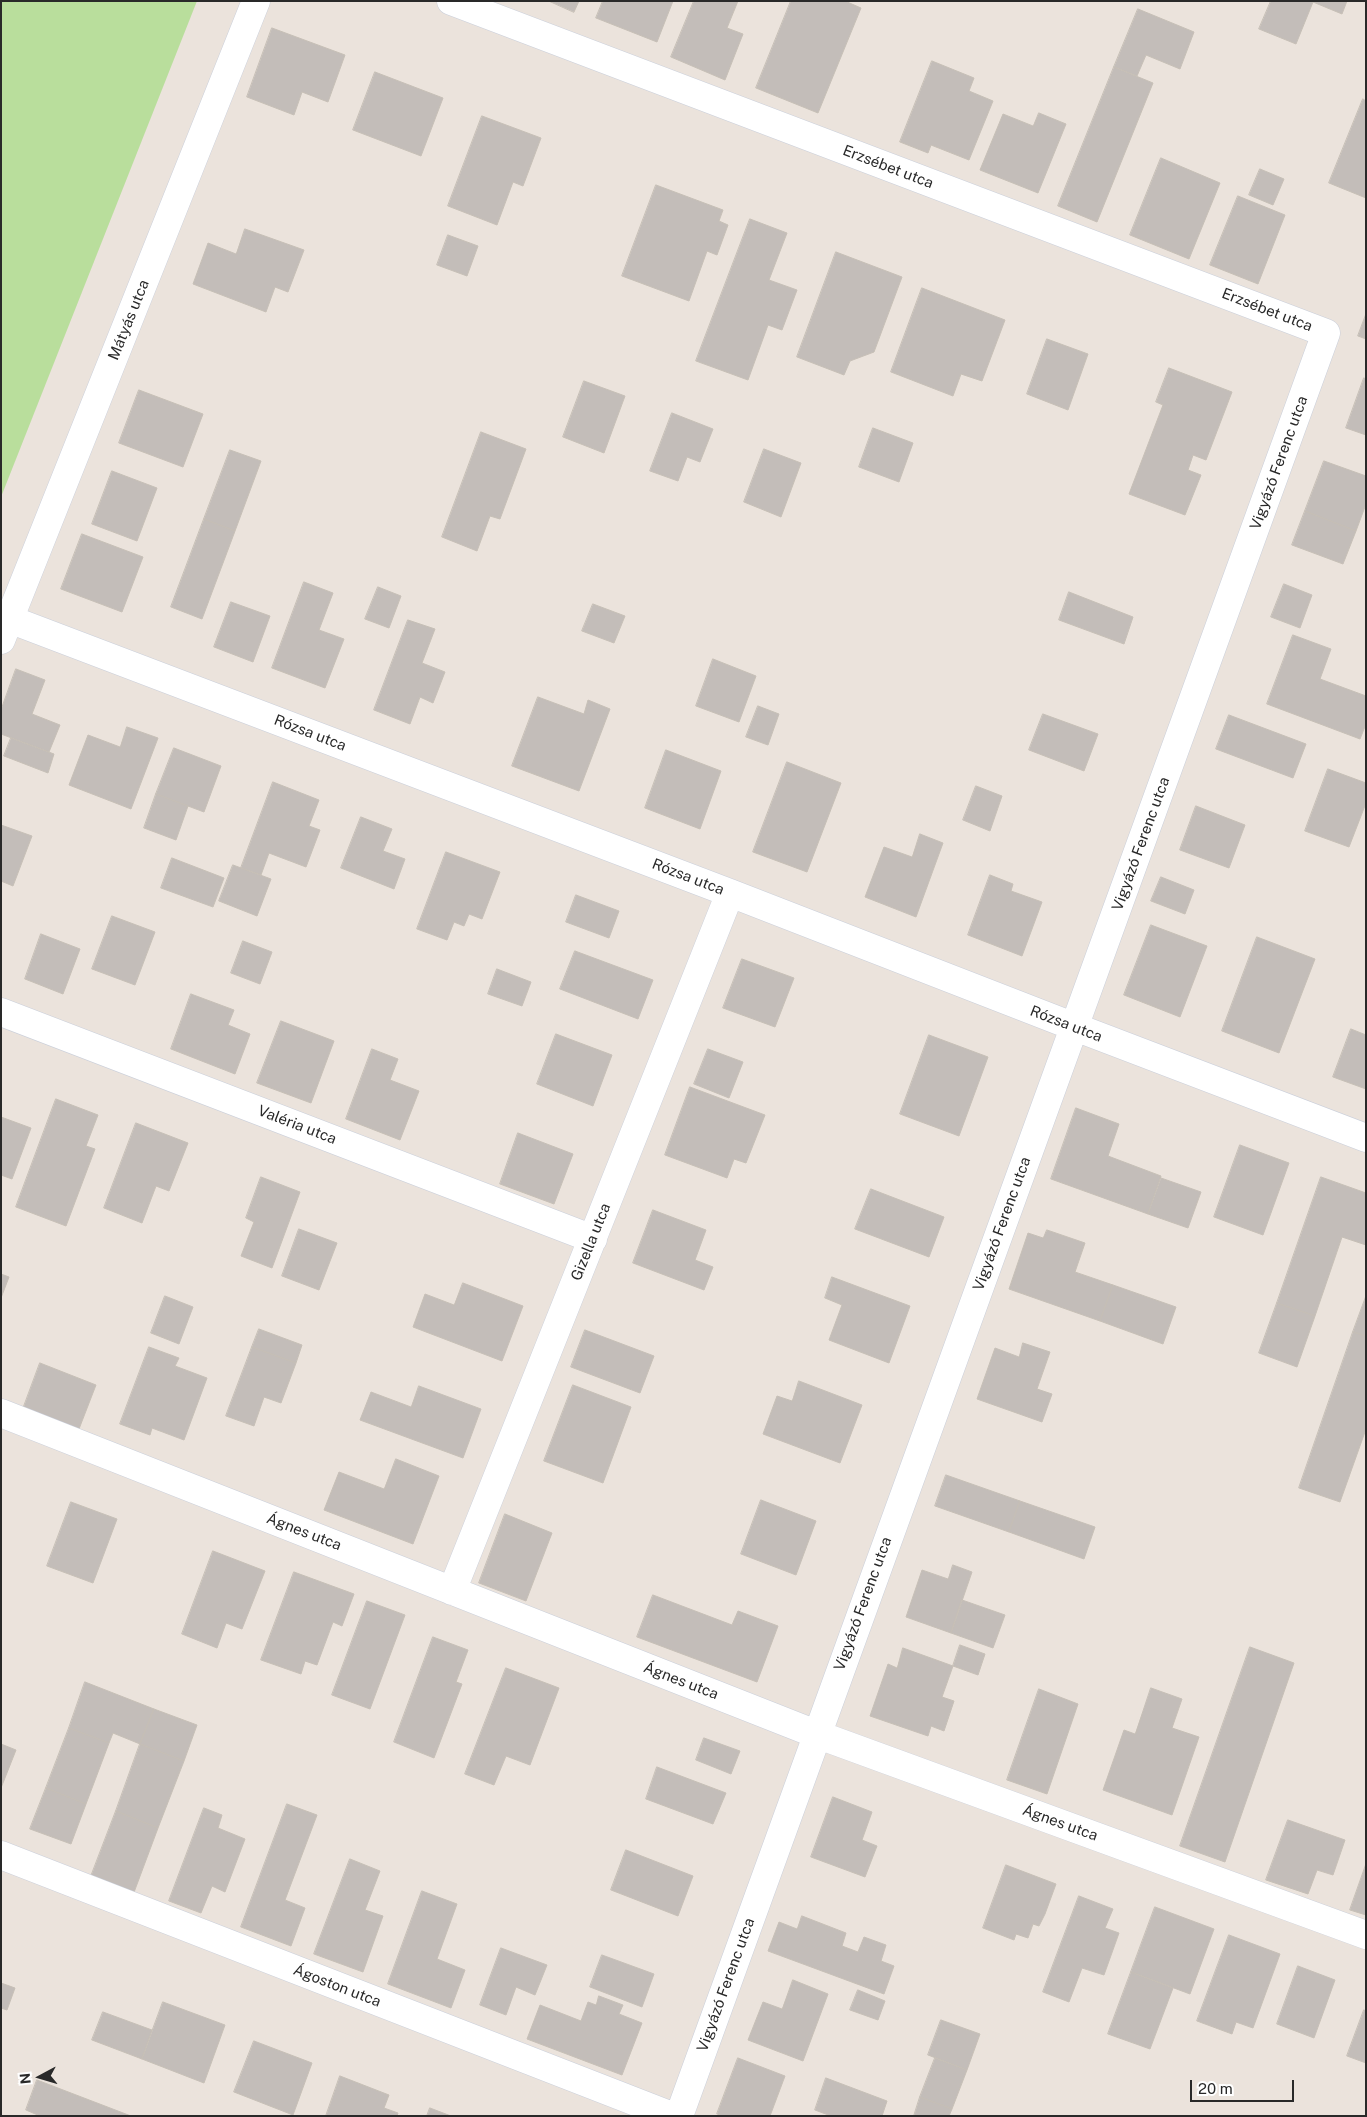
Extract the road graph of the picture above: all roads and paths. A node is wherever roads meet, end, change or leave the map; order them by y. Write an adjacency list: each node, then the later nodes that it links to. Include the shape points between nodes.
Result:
1 (256, 1): 4 (street, Mátyás utca)
2 (451, 1): 3 (street, Erzsébet utca)
3 (1326, 333): 7 (street, Vigyázó Ferenc utca)
4 (5, 629): 5 (street, Rózsa utca)
5 (730, 893): 7 (street, Rózsa utca); 9 (street, Gizella utca)
6 (1, 1012): 9 (street, Valéria utca)
7 (1075, 1027): 8 (street, Rózsa utca); 12 (street, Vigyázó Ferenc utca)
8 (1366, 1138)
9 (593, 1238): 11 (street, Gizella utca)
10 (1, 1413): 11 (street, Ágnes utca)
11 (452, 1591): 12 (street, Ágnes utca)
12 (816, 1734): 14 (street, Ágnes utca); 16 (street, Vigyázó Ferenc utca)
13 (1, 1855): 15 (street, Ágoston utca)
14 (1366, 1935)
15 (672, 2116)
16 (679, 2116)

